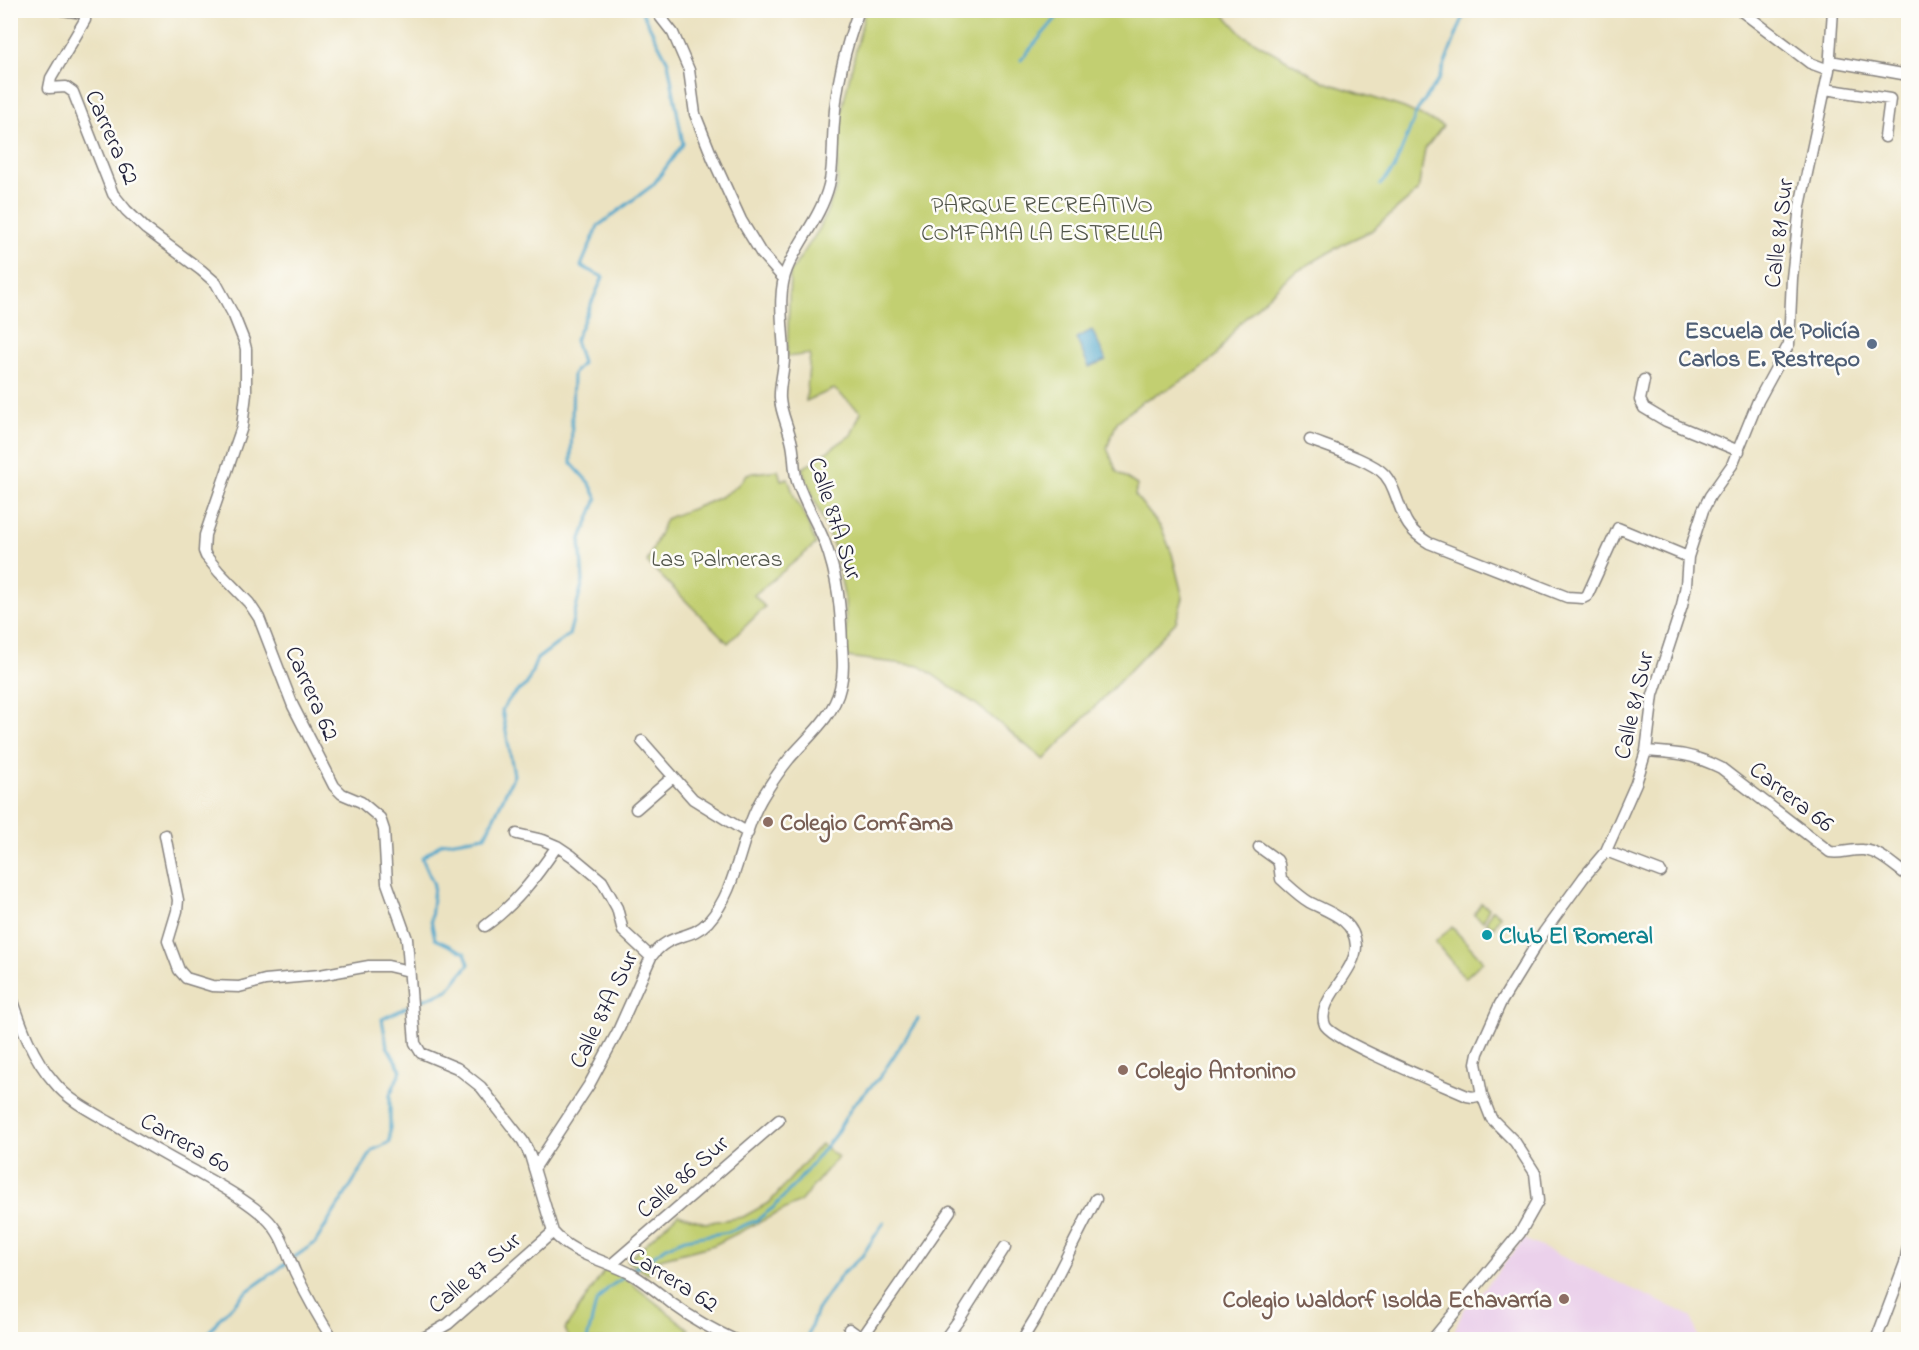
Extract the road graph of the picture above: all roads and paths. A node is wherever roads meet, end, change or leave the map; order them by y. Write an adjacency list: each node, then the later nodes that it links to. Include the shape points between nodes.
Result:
1 (62, 10): 29 (street, Carrera 62, via 83,13 86,20 51,78 49,88 71,90 113,194 146,229 216,283 241,331 246,350 244,420 205,535 204,551 259,618 292,706 334,786 380,818 387,883 407,939)
2 (656, 10): 10 (street, via 673,33 689,70 695,114 738,212 761,253)
3 (859, 10): 10 (street, Calle 87A Sur, via 838,94 830,183)
4 (1740, 10): 6 (street, via 1810,63)
5 (1833, 10): 6 (street, Calle 81 Sur)
6 (1829, 65): 7 (street); 8 (street, Calle 81 Sur)
7 (1908, 75)
8 (1825, 89): 9 (street, via 1890,99); 13 (street, Calle 81 Sur, via 1800,206 1789,344 1761,394)
9 (1885, 137)
10 (784, 279): 19 (street, Calle 87A Sur, via 780,400 793,446 797,481 825,543 838,589 842,677 835,703 763,795)
11 (1644, 380): 13 (street, via 1640,400 1644,408 1680,428)
12 (1310, 440): 14 (street, via 1385,474 1408,527 1422,539 1567,597 1587,596 1618,528)
13 (1739, 451): 14 (street, Calle 81 Sur, via 1703,510)
14 (1688, 557): 16 (street, Calle 81 Sur, via 1682,606 1653,695)
15 (642, 741): 17 (street)
16 (1646, 752): 24 (street, Calle 81 Sur); 26 (street, Carrera 66, via 1681,753 1703,759 1721,768 1830,852 1871,852)
17 (673, 777): 18 (street); 19 (street, via 703,807)
18 (636, 809)
19 (748, 833): 28 (street, Calle 87A Sur, via 725,894 707,923 668,940)
20 (517, 834): 22 (street)
21 (165, 835): 29 (street, via 178,900 169,948 186,978 212,986 239,987 369,966)
22 (557, 846): 27 (street, via 519,897); 28 (street, via 602,881 617,908 623,932)
23 (1259, 847): 31 (street, via 1277,860 1281,879 1307,901 1342,919 1351,930 1356,945 1354,959 1329,999 1326,1028 1467,1096)
24 (1606, 851): 25 (street); 31 (street, Calle 81 Sur, via 1544,932 1500,1004 1476,1063)
25 (1661, 872)
26 (1908, 876)
27 (485, 926)
28 (651, 957): 33 (street, Calle 87A Sur, via 589,1085)
29 (409, 971): 33 (street, Carrera 62, via 415,1043 422,1053 457,1068 481,1087 523,1141)
30 (10, 993): 42 (street, Carrera 60, via 30,1047 48,1075 73,1101 220,1185 254,1207 276,1230)
31 (1482, 1095): 47 (street, Calle 81 Sur, via 1491,1118 1515,1142 1535,1173 1538,1201 1520,1233)
32 (779, 1120): 39 (street, Calle 86 Sur)
33 (534, 1169): 36 (street, Carrera 62)
34 (1096, 1199): 46 (street)
35 (950, 1211): 41 (street)
36 (552, 1232): 39 (street, Carrera 62, via 573,1250); 43 (street, Calle 87 Sur, via 448,1324)
37 (1005, 1247): 45 (street)
38 (1908, 1247): 48 (street)
39 (612, 1264): 44 (street, Carrera 62, via 690,1316)
40 (849, 1329): 41 (street)
41 (863, 1339)
42 (333, 1340)
43 (420, 1340)
44 (735, 1340)
45 (944, 1340)
46 (1022, 1340)
47 (1432, 1340)
48 (1876, 1340)

